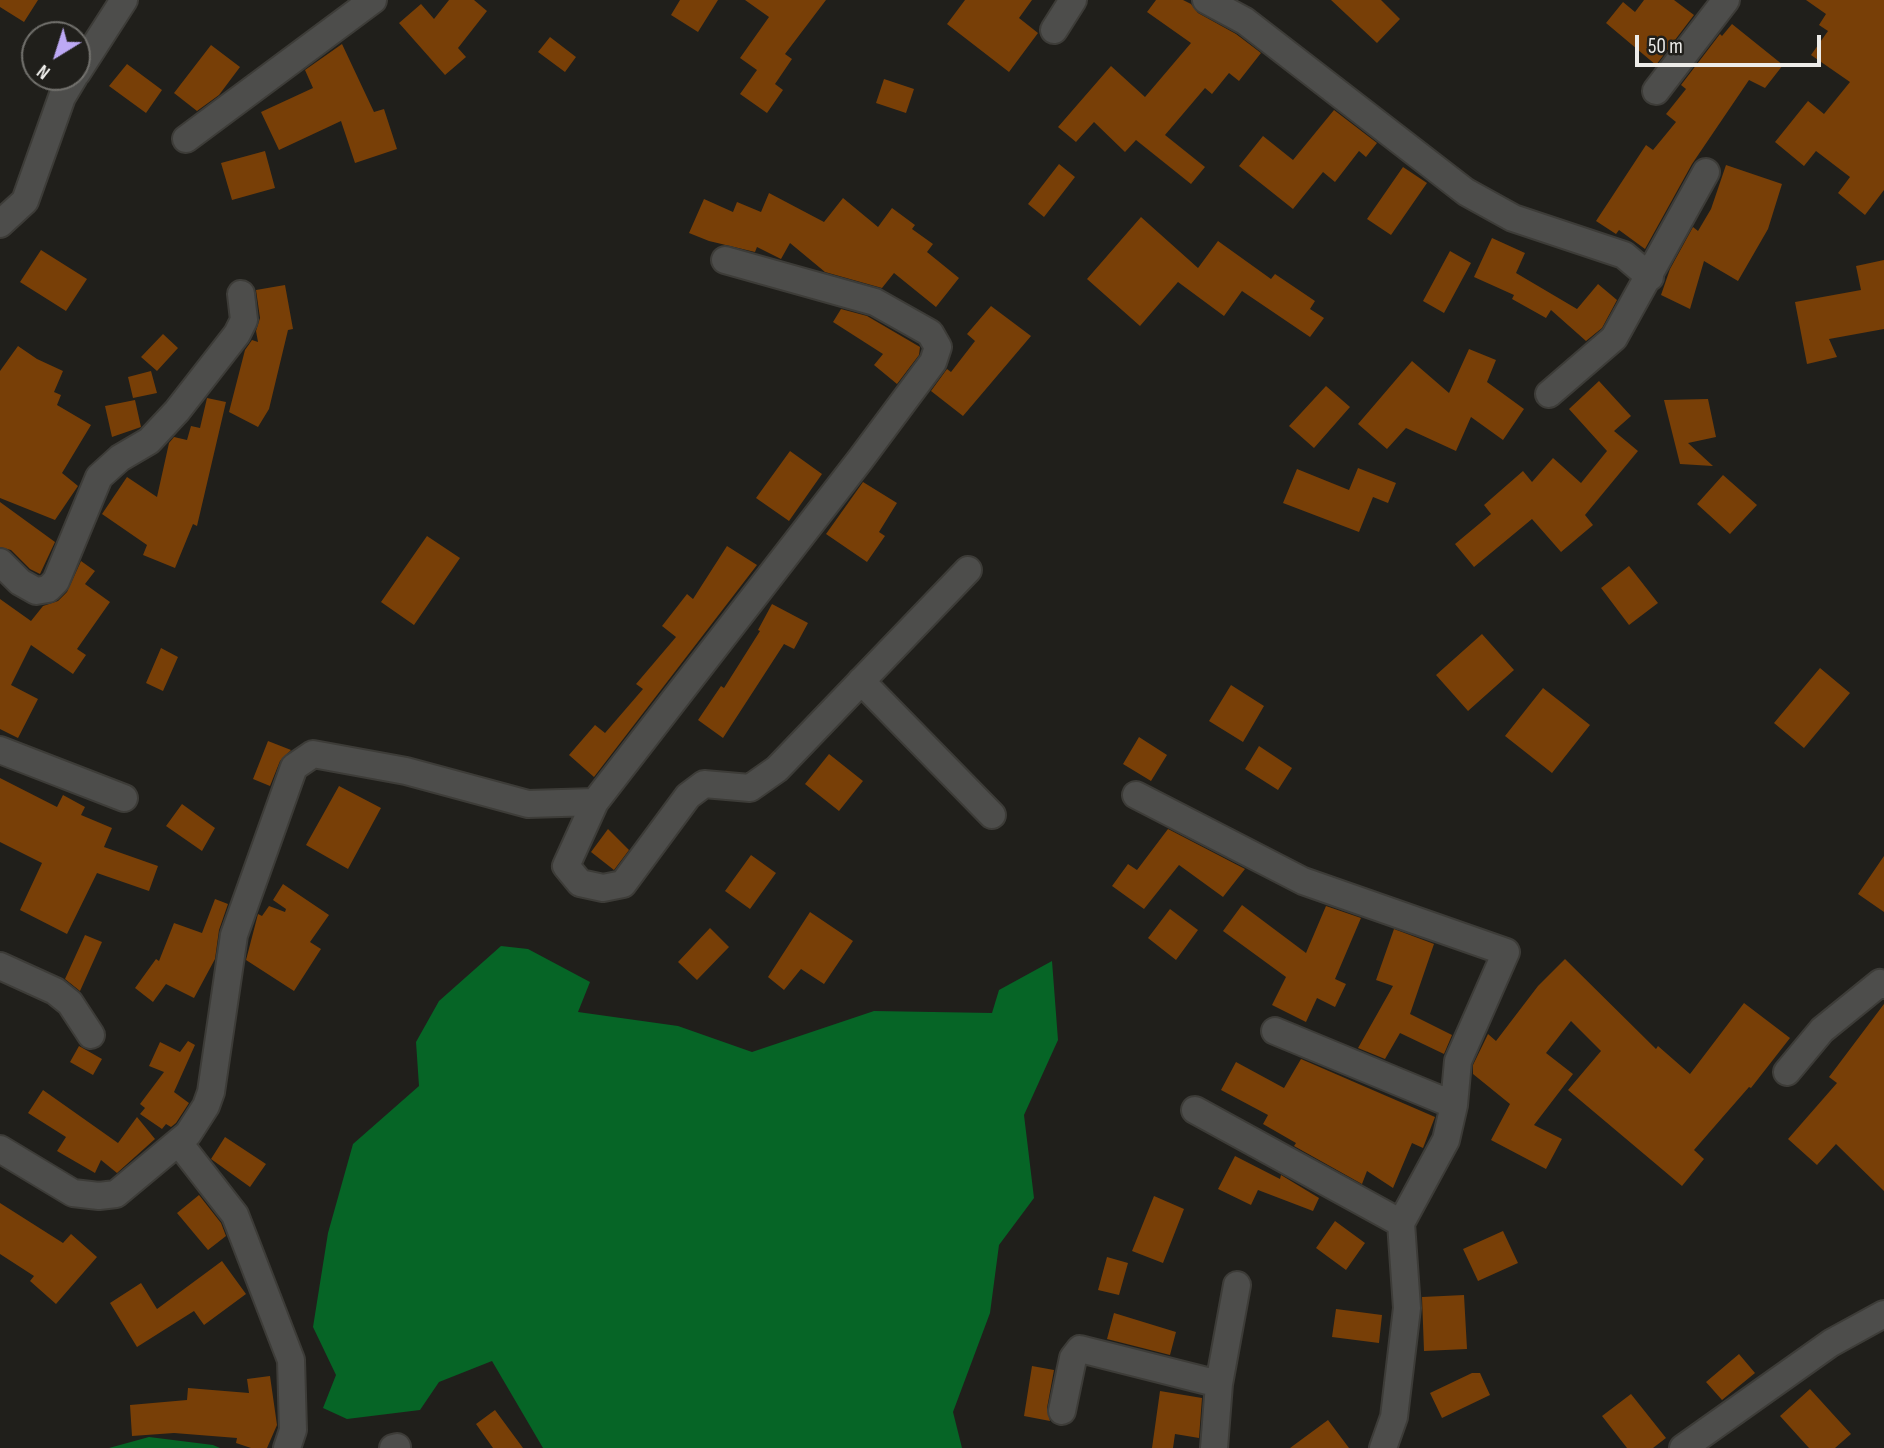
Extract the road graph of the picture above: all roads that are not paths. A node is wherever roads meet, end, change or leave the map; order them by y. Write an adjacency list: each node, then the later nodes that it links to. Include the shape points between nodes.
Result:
1 (124, 0): 7 (street)
2 (373, 0): 10 (street)
3 (1073, 0): 6 (street)
4 (1206, 0): 14 (street, via 1245,22 1466,192 1513,218 1624,255)
5 (1726, 0): 9 (street)
6 (1054, 30)
7 (91, 52)
8 (66, 91): 12 (street, via 25,201)
9 (1656, 91)
10 (186, 139)
11 (1706, 172): 14 (street)
12 (0, 224)
13 (725, 260): 23 (street, via 875,302 930,333 938,347 933,362 869,449)
14 (1650, 277): 16 (street, via 1614,338)
15 (241, 294): 17 (street, via 244,320 237,334 149,441 99,477 56,581 36,592)
16 (1549, 394)
17 (0, 562)
18 (968, 570): 19 (street)
19 (861, 681): 23 (street, via 777,769 750,788 704,784 688,796 623,884 603,888 580,883 566,866); 24 (street)
20 (0, 750): 22 (street)
21 (1136, 794): 30 (street, via 1303,881 1506,952 1458,1061)
22 (124, 798)
23 (595, 802): 32 (street, via 528,804 405,771 313,754 294,767 234,935 206,1106)
24 (992, 815)
25 (0, 966): 28 (street, via 62,997)
26 (1884, 985): 29 (street, via 1822,1030)
27 (1275, 1031): 30 (street)
28 (91, 1035)
29 (1787, 1072)
30 (1454, 1105): 34 (street, via 1441,1151)
31 (1195, 1110): 34 (street)
32 (179, 1143): 33 (street, via 116,1194 99,1196 73,1193); 39 (street, via 235,1215 291,1360 293,1430)
33 (0, 1151)
34 (1401, 1223): 41 (street, via 1406,1307 1394,1417)
35 (1237, 1285): 37 (street)
36 (1884, 1314): 42 (street, via 1831,1343)
37 (1219, 1384): 38 (street, via 1080,1349 1073,1358); 40 (street)
38 (1062, 1410)
39 (287, 1448)
40 (1214, 1448)
41 (1383, 1448)
42 (1683, 1448)

